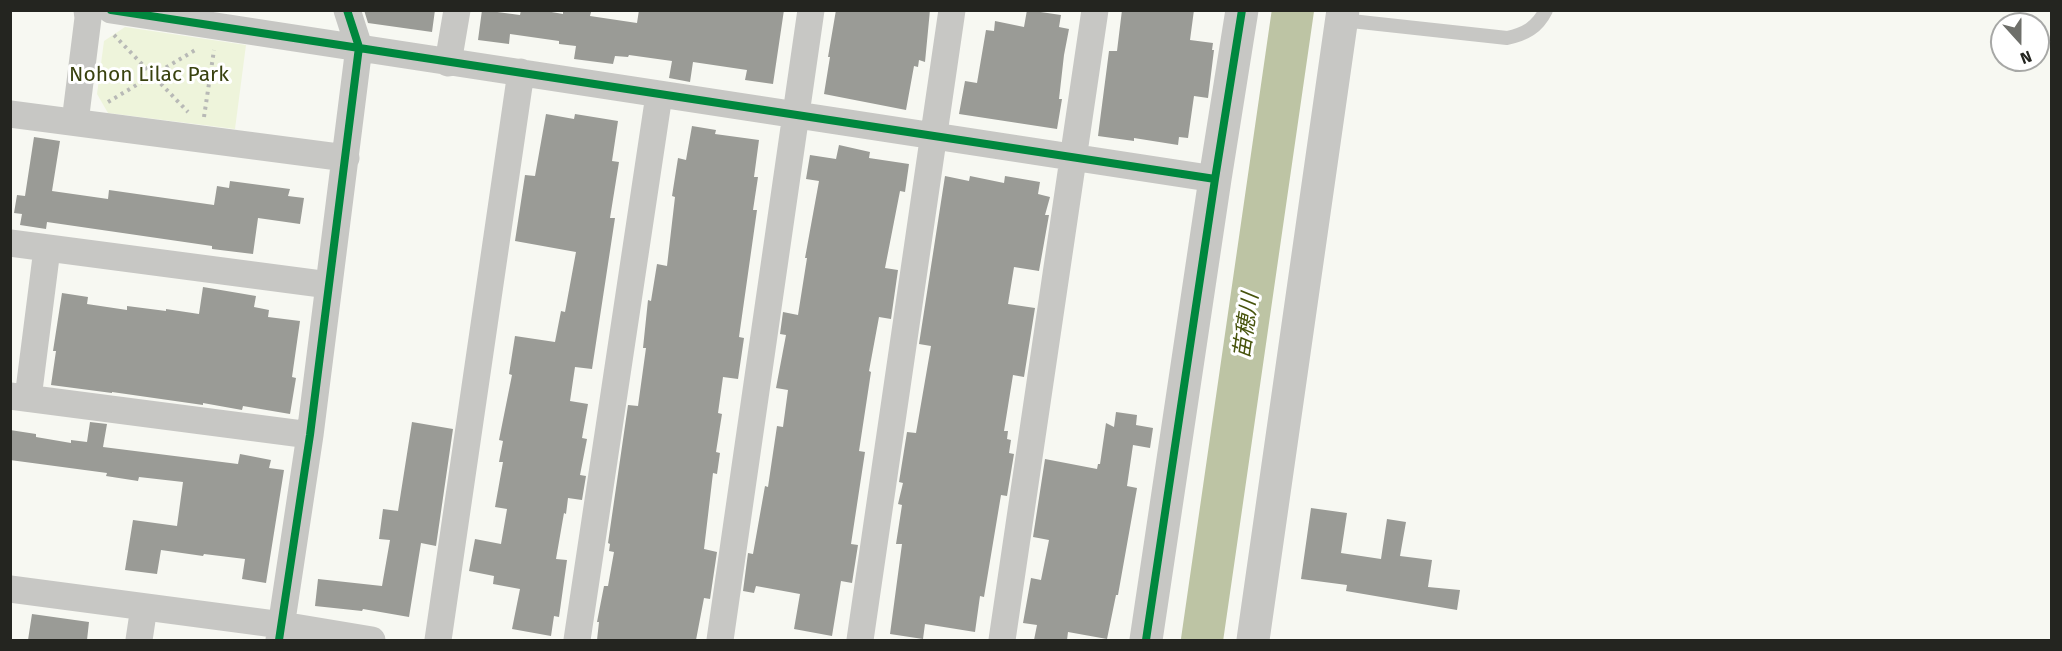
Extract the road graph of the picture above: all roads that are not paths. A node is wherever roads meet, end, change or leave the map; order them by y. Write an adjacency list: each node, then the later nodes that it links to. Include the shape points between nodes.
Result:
1 (87, 10): 18 (street)
2 (347, 10): 12 (street)
3 (457, 10): 13 (street)
4 (811, 10): 17 (street)
5 (952, 10): 19 (street)
6 (1095, 10): 21 (street)
7 (1242, 10): 22 (street)
8 (1546, 10): 9 (lane, via 1531,31 1507,38)
9 (1343, 15): 39 (street)
10 (109, 19): 11 (street)
11 (207, 33): 12 (street)
12 (359, 47): 13 (street); 20 (street)
13 (448, 63): 14 (street)
14 (521, 72): 15 (street); 33 (street)
15 (659, 95): 17 (street); 34 (street)
16 (10, 114): 18 (street)
17 (796, 115): 19 (street); 35 (street)
18 (75, 122): 20 (street)
19 (932, 137): 21 (street); 36 (street)
20 (346, 158): 25 (street)
21 (1073, 159): 22 (street); 37 (street)
22 (1215, 179): 38 (street)
23 (10, 243): 24 (street)
24 (47, 249): 25 (street); 26 (street)
25 (329, 285): 27 (street)
26 (19, 397): 27 (street)
27 (310, 435): 30 (street)
28 (10, 589): 29 (street)
29 (144, 607): 30 (street); 31 (street)
30 (281, 633): 32 (street)
31 (139, 640)
32 (372, 640)
33 (438, 640)
34 (577, 640)
35 (720, 640)
36 (860, 640)
37 (1002, 640)
38 (1146, 640)
39 (1253, 640)

